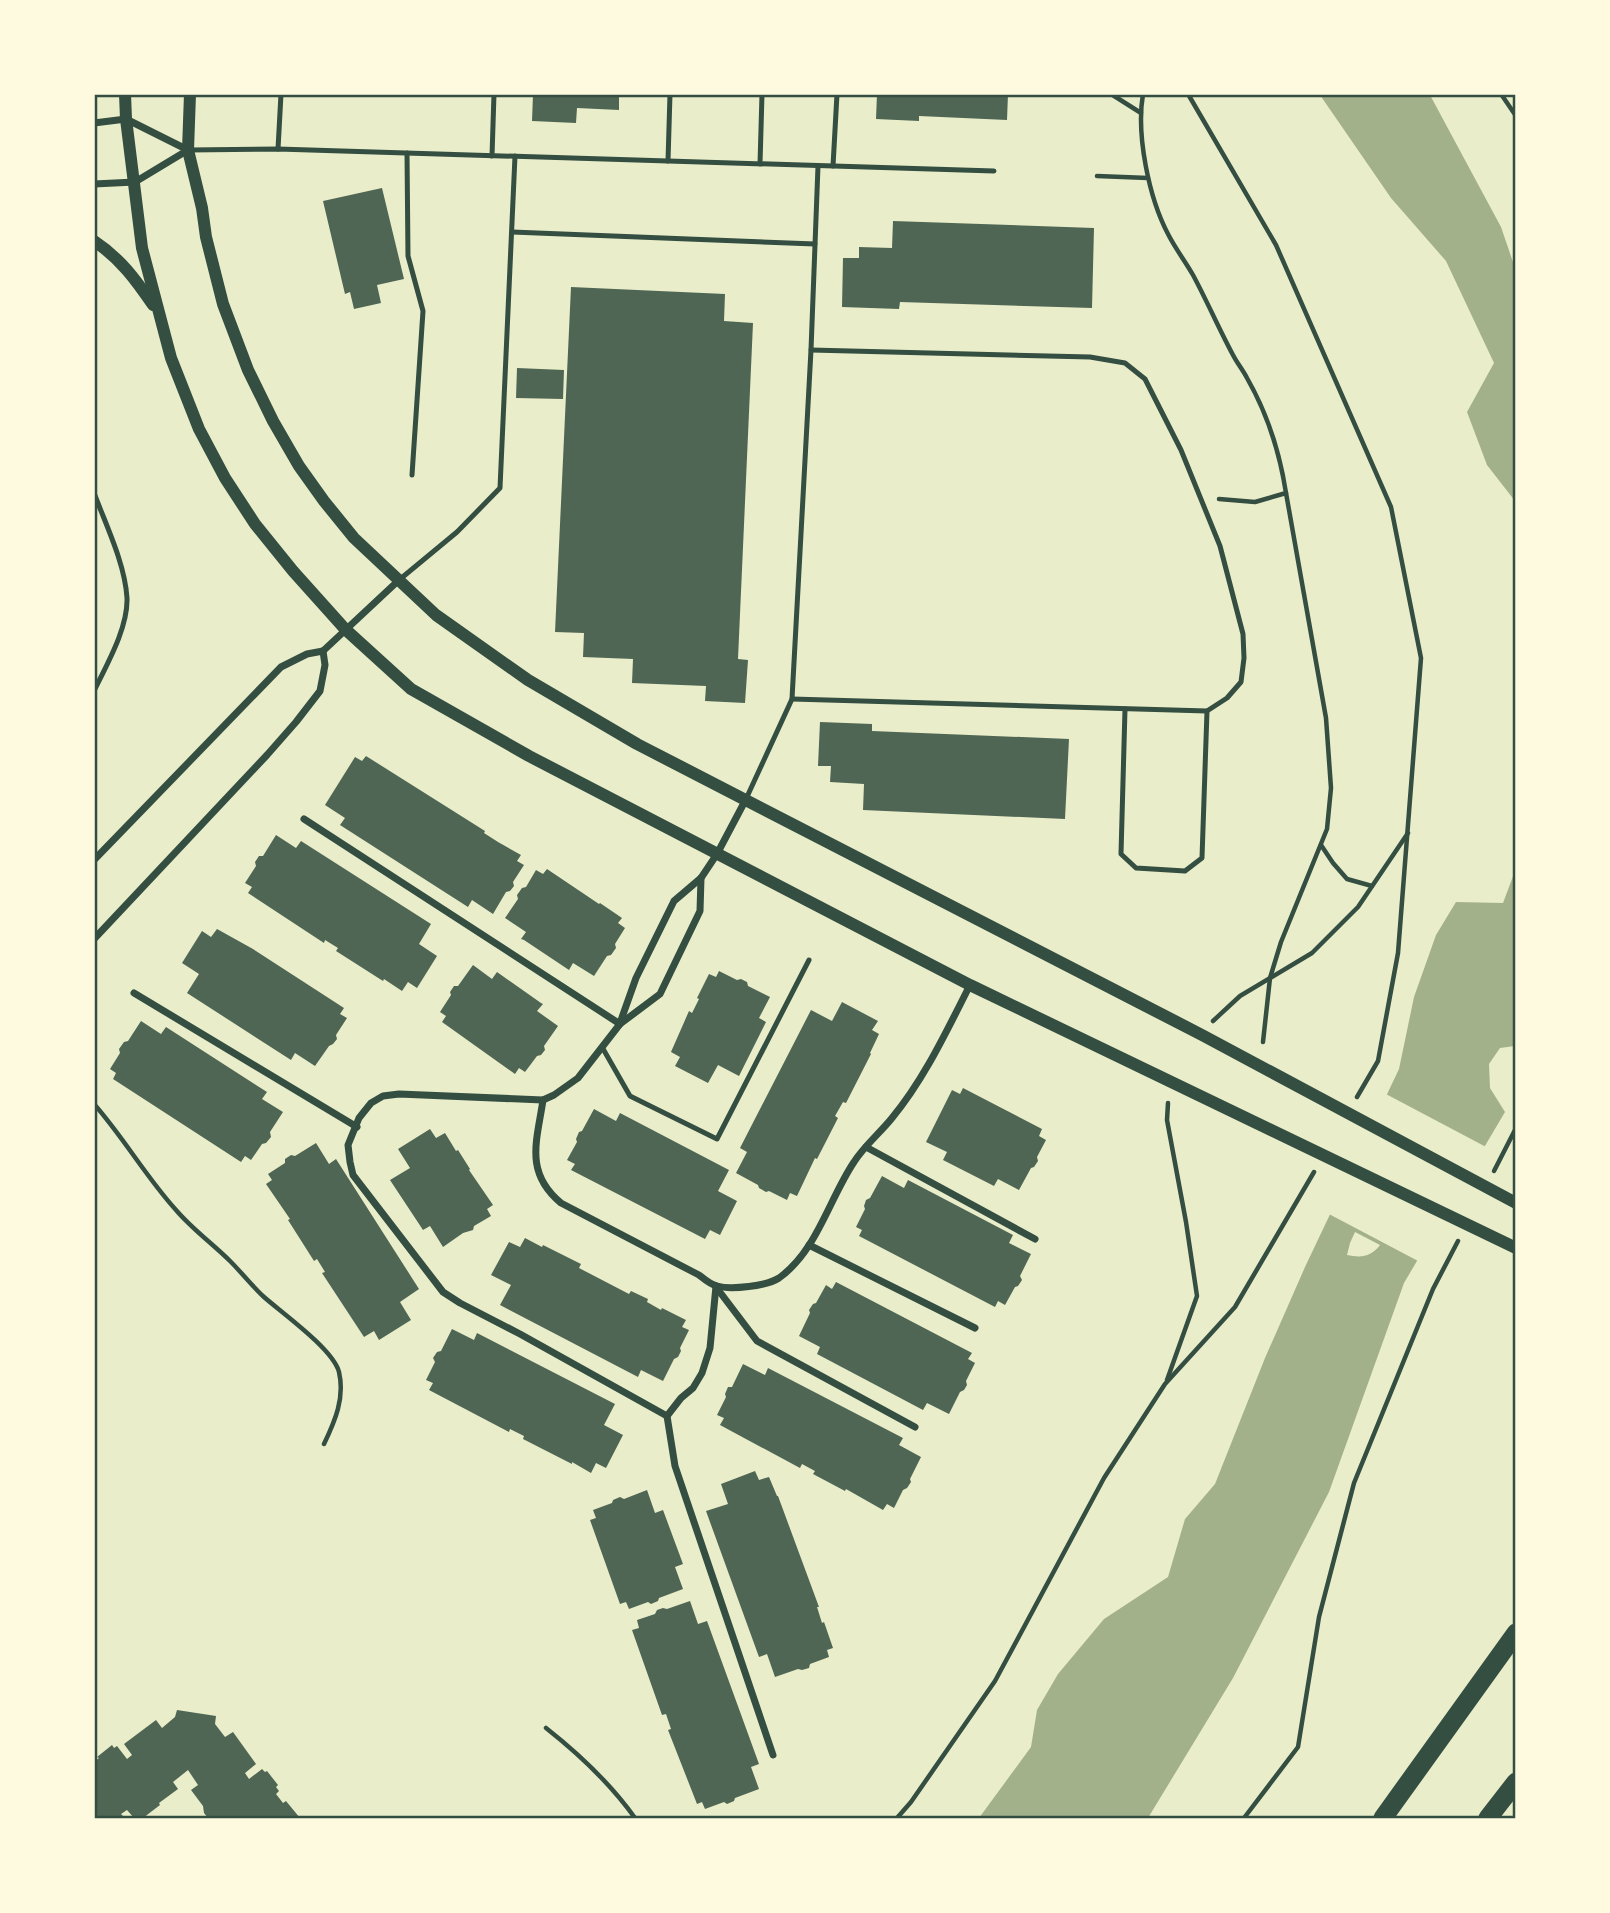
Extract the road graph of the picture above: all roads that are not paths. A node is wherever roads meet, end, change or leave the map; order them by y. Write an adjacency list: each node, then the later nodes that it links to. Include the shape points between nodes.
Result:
1 (125, 94): 8 (street)
2 (190, 94): 11 (street)
3 (281, 94): 10 (lane)
4 (494, 94): 13 (lane)
5 (670, 94): 15 (lane)
6 (762, 94): 16 (lane)
7 (837, 94): 18 (lane)
8 (126, 119): 9 (street); 11 (street); 20 (street)
9 (94, 122)
10 (278, 149): 11 (lane); 12 (lane)
11 (188, 150): 20 (street); 29 (street, via 223,304 268,411 324,501 354,538)
12 (407, 153): 13 (lane); 27 (lane, via 408,256 423,311)
13 (492, 156): 14 (lane)
14 (515, 156): 15 (lane); 22 (lane)
15 (668, 161): 16 (lane)
16 (760, 163): 17 (lane)
17 (818, 166): 18 (lane); 24 (lane)
18 (833, 166): 19 (lane)
19 (994, 171)
20 (135, 182): 21 (street); 25 (street, via 140,235)
21 (94, 184)
22 (512, 232): 24 (lane); 29 (lane, via 500,488 457,532)
23 (94, 241): 25 (street, via 129,271)
24 (815, 244): 26 (lane)
25 (158, 312): 30 (street, via 186,400 225,478 270,543)
26 (811, 350): 33 (lane); 35 (lane, via 1090,357 1125,363 1145,379 1181,450 1220,546 1243,634 1241,682)
27 (412, 475)
28 (94, 493): 32 (lane, via 124,578 127,600 116,646)
29 (399, 580): 30 (street); 36 (street, via 436,614 528,680)
30 (345, 629): 31 (street); 38 (street, via 411,689)
31 (323, 651): 39 (street, via 281,667); 41 (street, via 320,691 304,712)
32 (94, 691)
33 (792, 699): 34 (lane); 36 (lane)
34 (1125, 709): 35 (lane); 35 (lane, via 1121,854 1136,868 1185,871 1202,858)
35 (1207, 711)
36 (745, 801): 38 (street); 50 (street)
37 (304, 819): 45 (street)
38 (716, 854): 40 (street); 43 (street)
39 (94, 860)
40 (701, 878): 45 (street, via 674,901 636,978); 45 (street, via 700,911 660,994)
41 (94, 939)
42 (808, 960): 46 (lane, via 717,1139 630,1096)
43 (970, 985): 49 (street, via 927,1068); 53 (street)
44 (134, 993): 48 (street)
45 (620, 1024): 46 (street)
46 (602, 1047): 47 (street, via 578,1078)
47 (543, 1100): 48 (street, via 383,1096 371,1103); 54 (street, via 535,1157 552,1195)
48 (357, 1126): 56 (street, via 348,1144 353,1175 443,1292)
49 (866, 1147): 51 (street); 52 (street, via 854,1160)
50 (1514, 1202)
51 (1035, 1239)
52 (809, 1245): 54 (street, via 777,1279 761,1286); 55 (street)
53 (1516, 1248)
54 (716, 1286): 56 (street, via 710,1348 702,1373); 57 (street, via 757,1341)
55 (975, 1328)
56 (667, 1416): 59 (street, via 675,1466)
57 (915, 1427)
58 (1516, 1633): 61 (highway)
59 (773, 1755)
60 (1516, 1782): 62 (highway)
61 (1383, 1818)
62 (1489, 1818)

